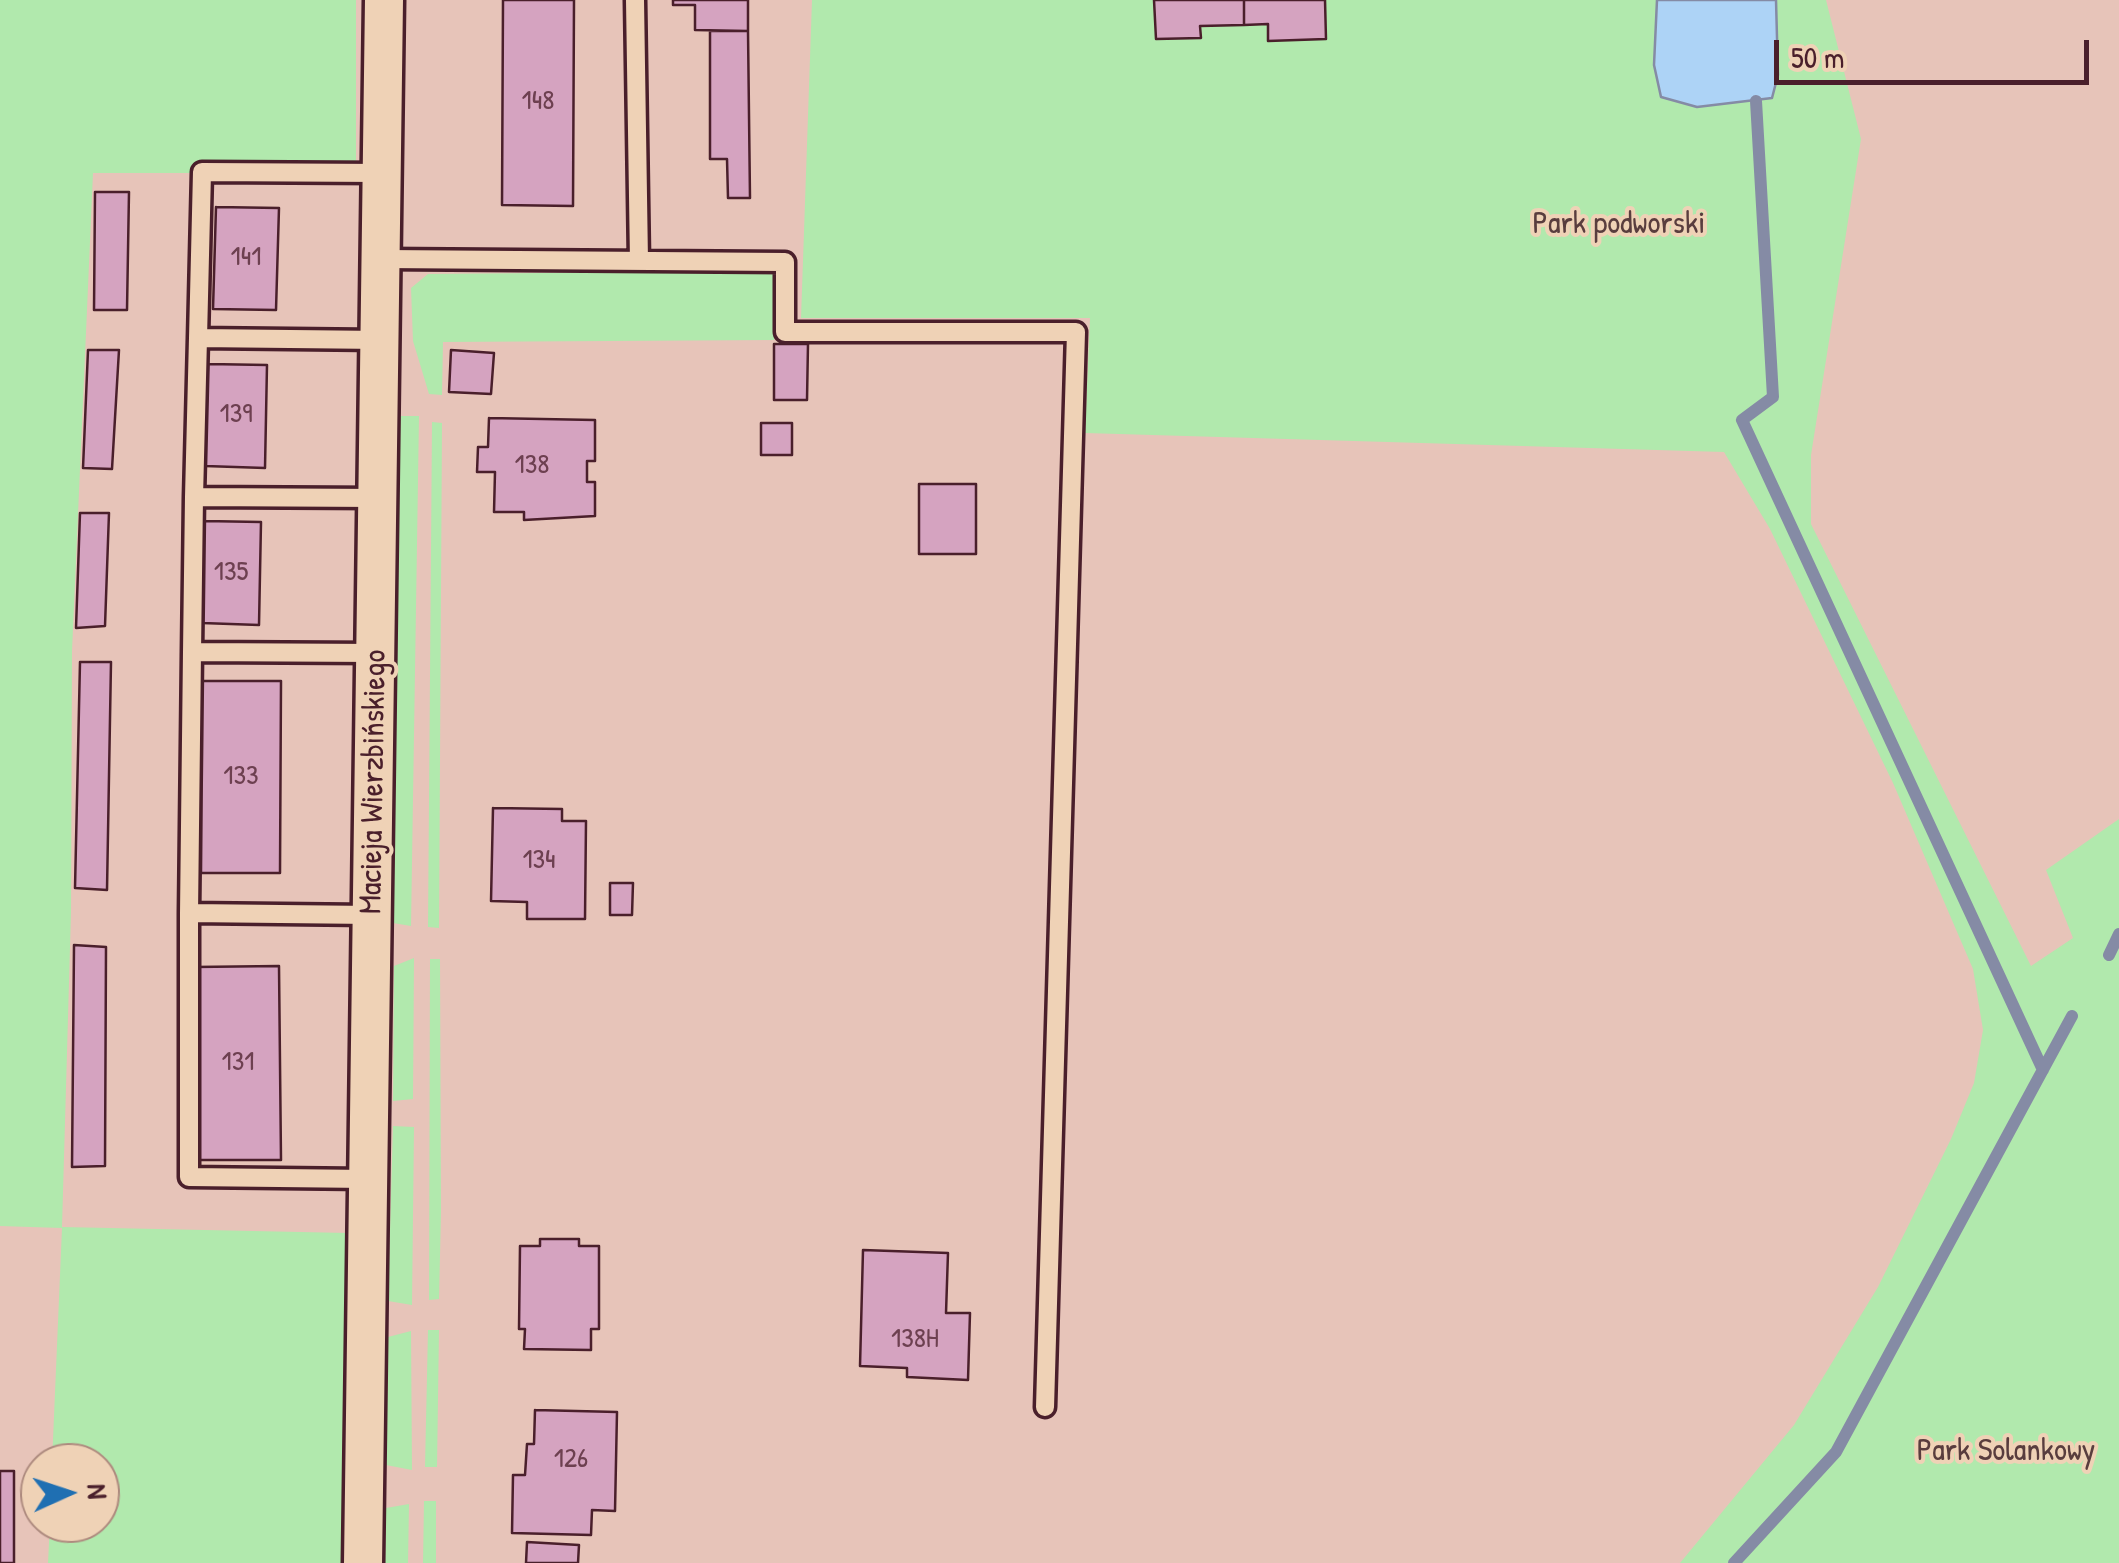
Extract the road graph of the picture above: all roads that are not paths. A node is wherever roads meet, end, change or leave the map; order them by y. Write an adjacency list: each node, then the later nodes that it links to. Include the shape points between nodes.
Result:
1 (384, 0): 3 (street, Macieja Wierzbińskiego)
2 (635, 0): 5 (lane)
3 (383, 173): 4 (street, Macieja Wierzbińskiego); 6 (lane, via 202,172)
4 (382, 259): 5 (lane); 7 (street, Macieja Wierzbińskiego)
5 (639, 261): 15 (lane, via 785,262 784,332 1076,332)
6 (198, 338): 7 (lane); 8 (lane)
7 (382, 340): 9 (street, Macieja Wierzbińskiego)
8 (194, 496): 9 (lane); 10 (lane)
9 (379, 498): 11 (street, Macieja Wierzbińskiego)
10 (192, 652): 11 (lane); 12 (lane)
11 (377, 653): 13 (street, Macieja Wierzbińskiego)
12 (189, 913): 13 (lane); 14 (lane, via 189,1178)
13 (372, 914): 14 (street, Macieja Wierzbińskiego)
14 (368, 1178): 16 (street, Macieja Wierzbińskiego)
15 (1044, 1407)
16 (363, 1563)

